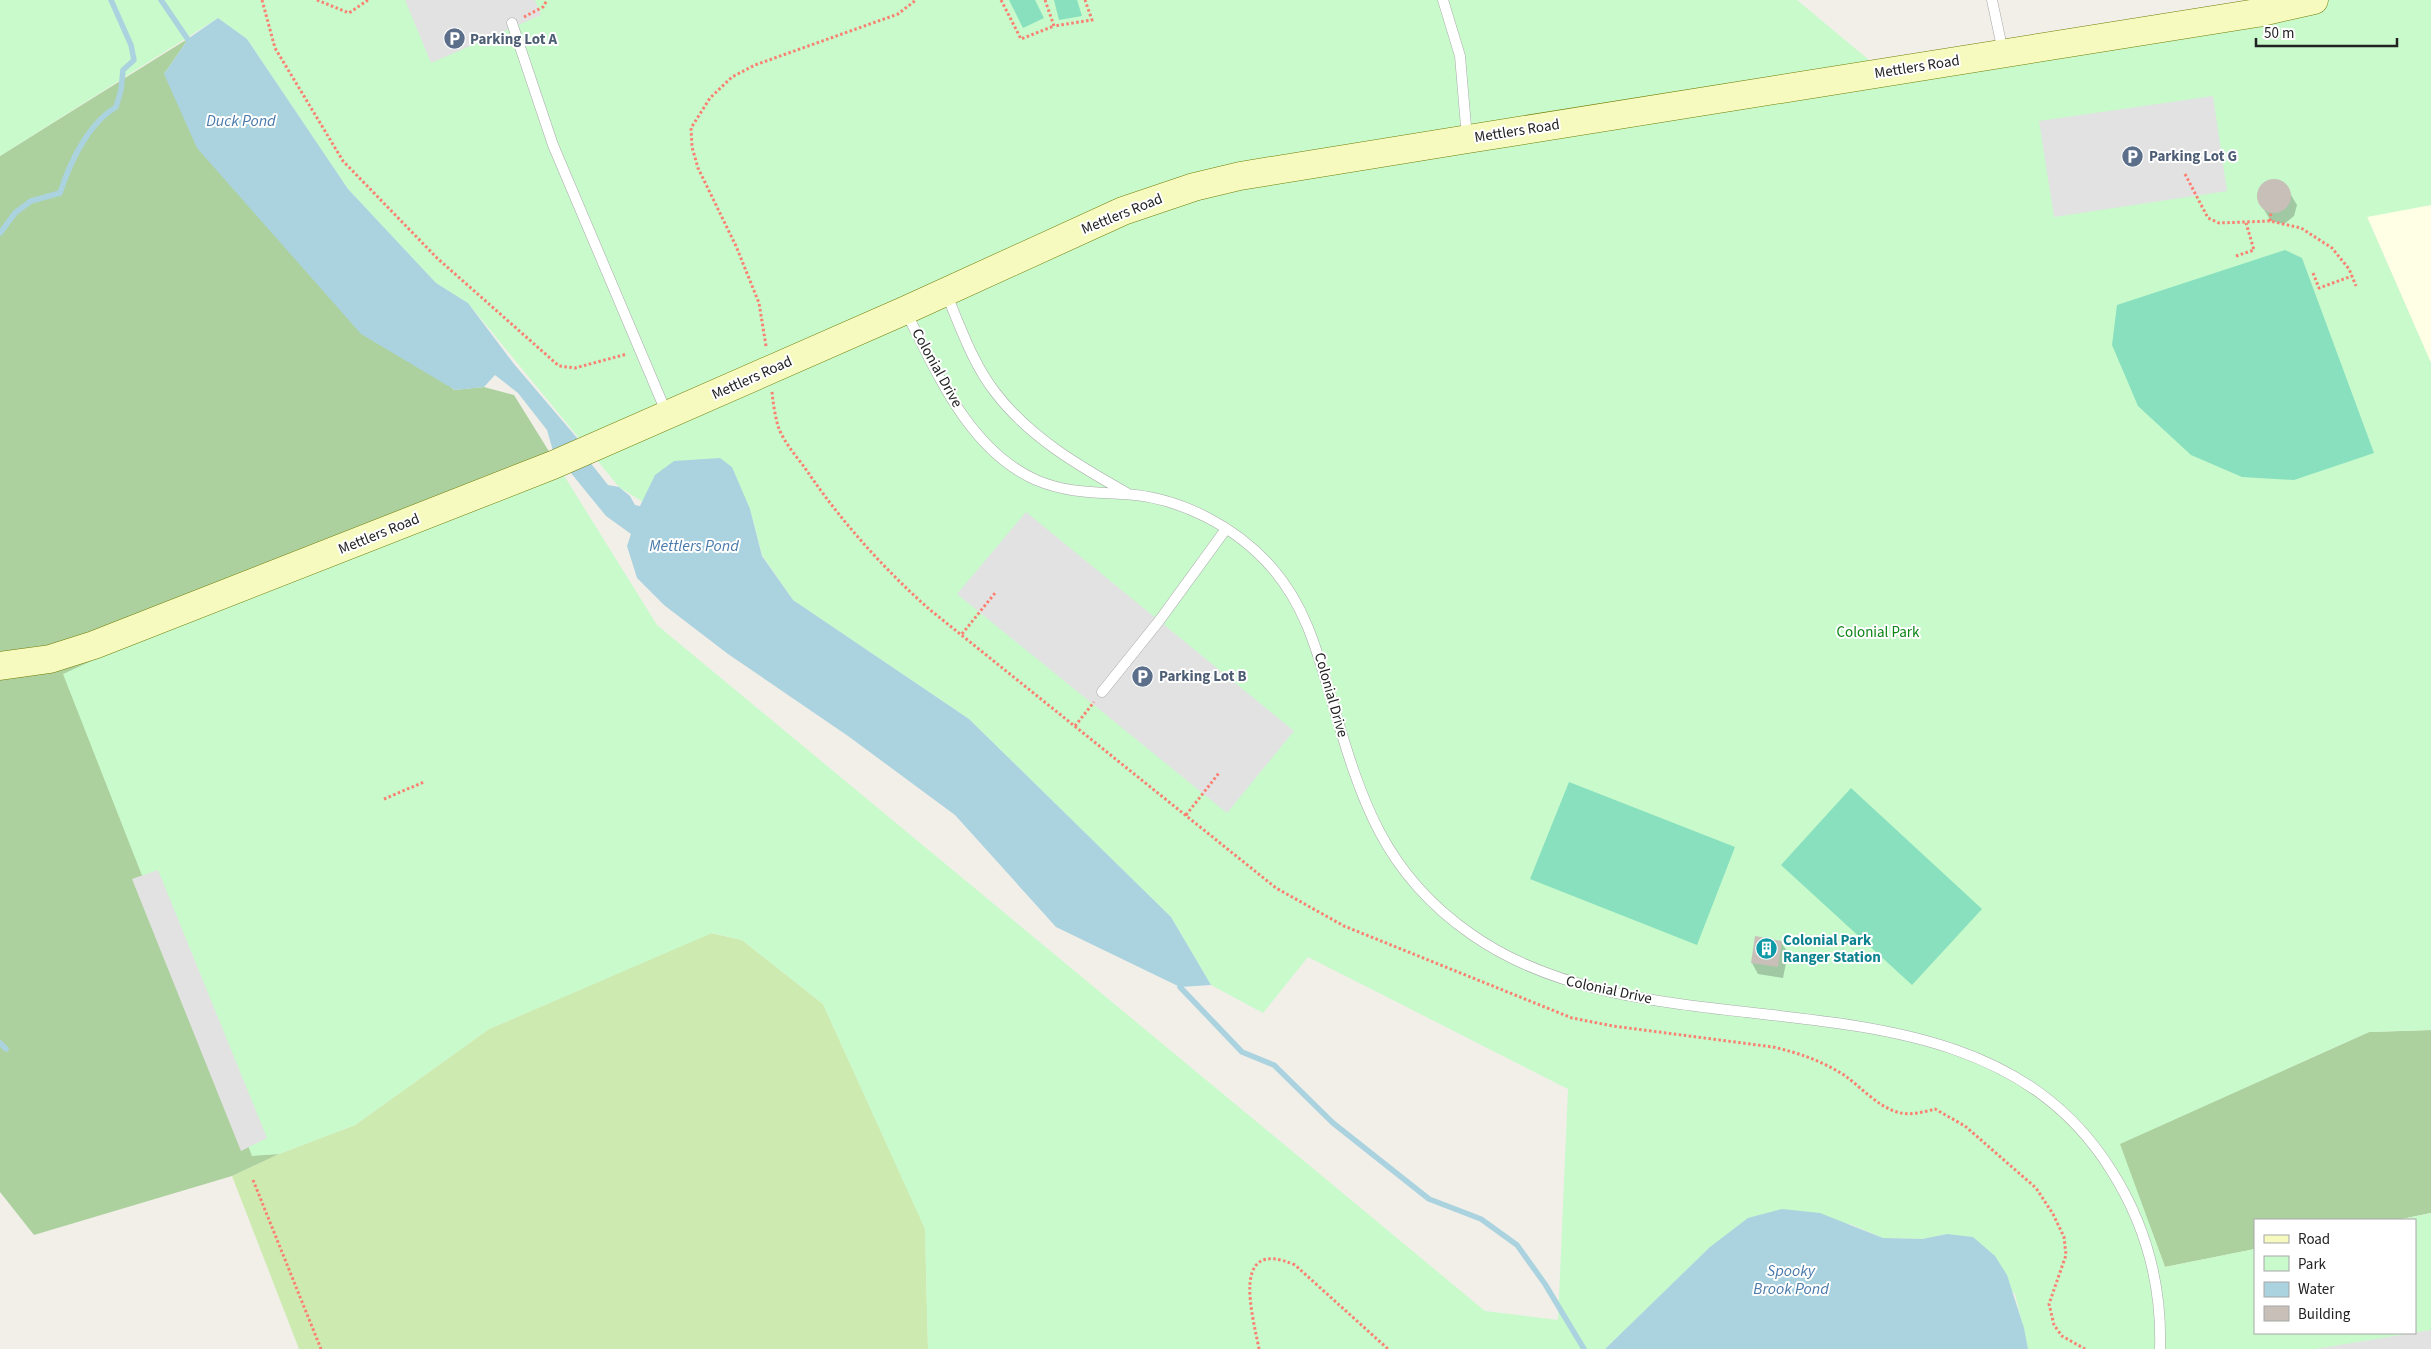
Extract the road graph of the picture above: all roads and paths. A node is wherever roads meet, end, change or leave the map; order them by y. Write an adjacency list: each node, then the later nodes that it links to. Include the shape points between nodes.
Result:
1 (262, 0): 27 (path, via 275,48 343,161 444,265 558,366 575,368)
2 (317, 0): 3 (path, via 349,13)
3 (368, 0)
4 (547, 0): 12 (path, via 543,7)
5 (916, 0): 26 (path, via 898,14 755,65 732,77 710,98 691,128 698,168 736,246 759,303)
6 (1001, 0): 13 (path, via 1021,39)
7 (1045, 0): 13 (path)
8 (1085, 0): 13 (path, via 1092,20)
9 (1443, 0): 15 (lane, via 1460,56)
10 (1992, 0): 14 (lane)
11 (2314, 0): 14 (street, Mettlers Road, via 2257,13)
12 (512, 23): 27 (lane, via 554,145)
13 (1054, 26)
14 (2003, 53): 15 (street, Mettlers Road)
15 (1468, 139): 24 (street, Mettlers Road, via 1240,176 1194,187 1123,211)
16 (2185, 174): 19 (path, via 2208,218 2220,223)
17 (2271, 212): 18 (path)
18 (2270, 221): 19 (path); 22 (path, via 2301,228 2332,248)
19 (2246, 223): 20 (path, via 2254,250)
20 (2236, 256)
21 (2313, 273): 22 (path, via 2319,288)
22 (2352, 276): 23 (path)
23 (2356, 286)
24 (945, 292): 25 (street, Mettlers Road); 30 (lane, Colonial Drive, via 981,369 994,391 1014,414 1059,451)
25 (906, 310): 29 (street, Mettlers Road); 30 (lane, Colonial Drive, via 946,390 987,444 1010,464 1059,488 1089,494)
26 (766, 348)
27 (639, 350): 29 (lane)
28 (771, 389): 33 (path, via 779,428 816,484 894,578)
29 (668, 415): 34 (street, Mettlers Road, via 553,465 94,645 50,659)
30 (1128, 494): 31 (lane, Colonial Drive, via 1186,508)
31 (1226, 528): 35 (lane, via 1159,621); 46 (lane, Colonial Drive, via 1271,567 1291,593 1313,638 1349,759 1376,828 1407,875 1447,916 1500,952 1567,982 1634,997 1879,1031 1952,1049 2009,1073 2059,1109 2084,1134 2125,1192 2149,1249 2156,1279)
32 (995, 594): 33 (path)
33 (962, 634): 36 (path)
34 (0, 666)
35 (1102, 692): 36 (path)
36 (1075, 726): 40 (path)
37 (1219, 773): 40 (path)
38 (424, 782): 39 (path)
39 (384, 799)
40 (1186, 815): 45 (path, via 1276,888 1314,911 1572,1018 1798,1053 1843,1075 1899,1113 1935,1109 1945,1114 1965,1126 2036,1188 2053,1214 2064,1237 2066,1255 2049,1304 2054,1325 2062,1336)
41 (253, 1180): 42 (path)
42 (321, 1349)
43 (1259, 1349): 44 (path, via 1249,1278 1255,1266 1280,1258 1295,1265)
44 (1388, 1349)
45 (2085, 1349)
46 (2160, 1349)

